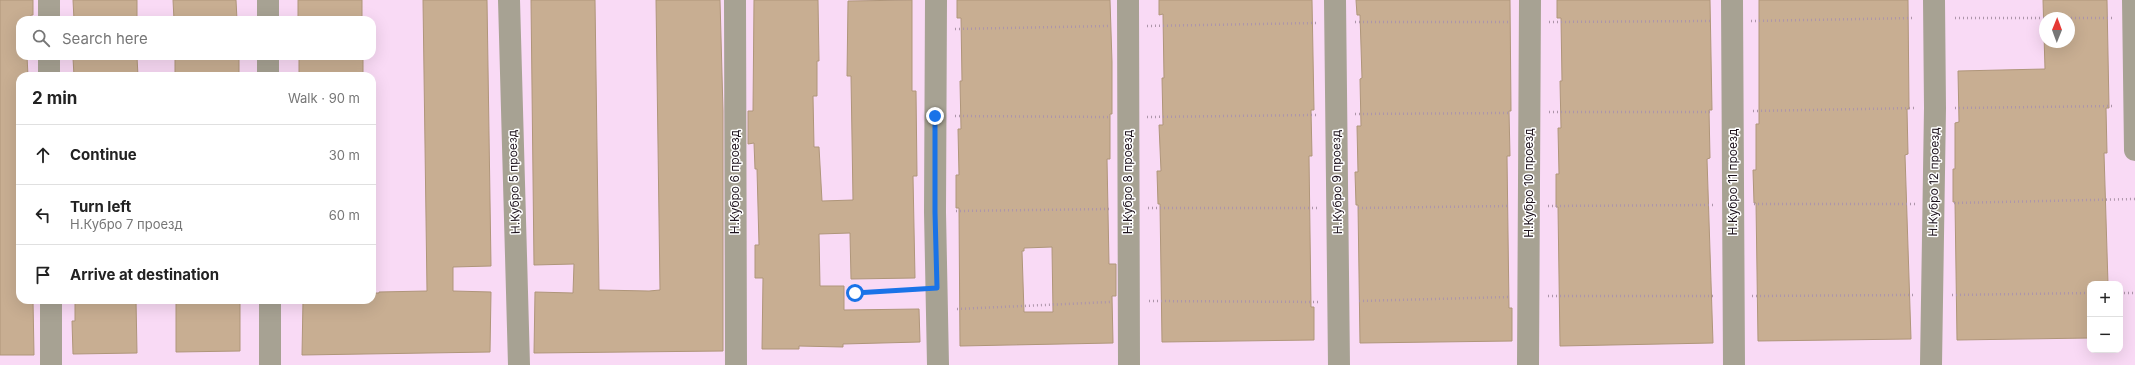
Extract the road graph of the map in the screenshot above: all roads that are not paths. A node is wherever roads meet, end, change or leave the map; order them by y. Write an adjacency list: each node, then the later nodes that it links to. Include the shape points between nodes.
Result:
1 (49, 0): 12 (street)
2 (268, 0): 13 (street)
3 (509, 0): 23 (street, Н.Кубро 5 проезд)
4 (735, 0): 24 (street, Н.Кубро 6 проезд)
5 (936, 0): 25 (street, via 935,212)
6 (1128, 0): 26 (street, Н.Кубро 8 проезд)
7 (1335, 0): 27 (street, Н.Кубро 9 проезд)
8 (1530, 0): 28 (street, Н.Кубро 10 проезд)
9 (1732, 0): 29 (street, Н.Кубро 11 проезд)
10 (1934, 0): 30 (street, Н.Кубро 12 проезд)
11 (2133, 0): 18 (street)
12 (49, 16)
13 (268, 16)
14 (49, 60): 16 (street)
15 (268, 60): 17 (street)
16 (49, 72)
17 (268, 72)
18 (2135, 150)
19 (51, 304): 21 (street)
20 (270, 304): 22 (street)
21 (51, 365)
22 (270, 365)
23 (519, 365)
24 (736, 365)
25 (938, 365)
26 (1129, 365)
27 (1339, 365)
28 (1528, 365)
29 (1734, 365)
30 (1931, 365)

